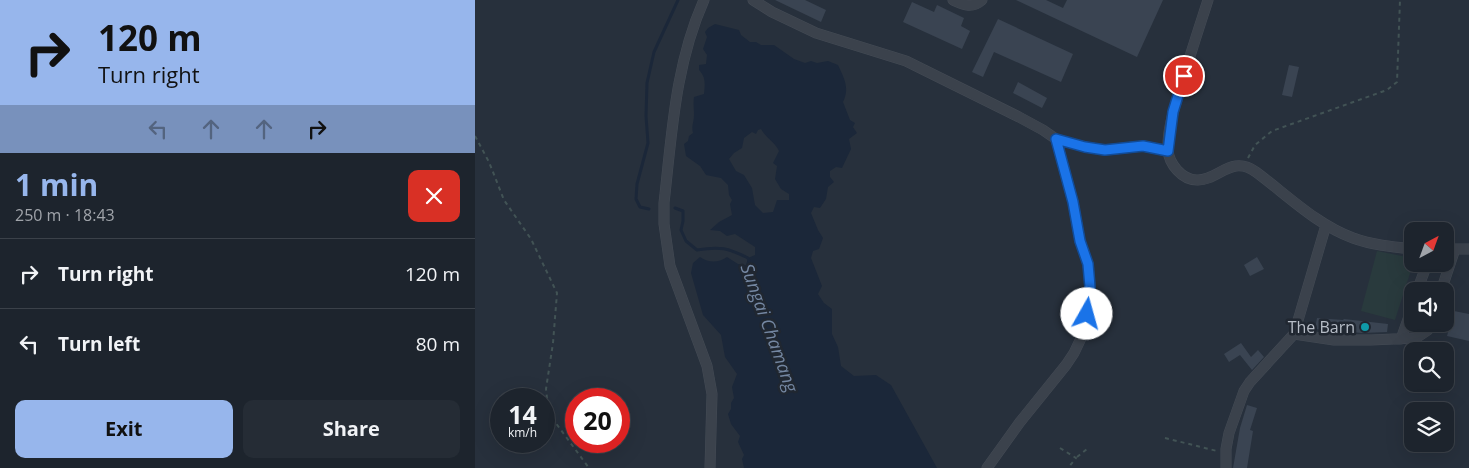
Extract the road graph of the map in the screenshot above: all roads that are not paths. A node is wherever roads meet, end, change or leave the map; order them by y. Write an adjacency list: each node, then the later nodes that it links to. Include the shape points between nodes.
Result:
1 (703, 0): 16 (street, via 688,38 679,77 664,224 670,266 711,382)
2 (753, 0): 6 (street, via 816,33 906,61)
3 (953, 0): 4 (street, via 969,6)
4 (982, 0)
5 (1208, 0): 7 (street, via 1173,112)
6 (1056, 139): 7 (street, via 1105,150 1143,146); 17 (street, via 1088,264 1090,287 1083,334 1066,365)
7 (1168, 151): 8 (street, via 1177,170 1191,180 1207,179 1227,167 1249,167)
8 (1326, 225): 9 (street, via 1354,239); 14 (street)
9 (1404, 248)
10 (1454, 249): 11 (street)
11 (1469, 249)
12 (1404, 330): 15 (street)
13 (1425, 332): 15 (street, via 1415,338)
14 (1294, 334): 15 (street, via 1334,340); 18 (street, via 1244,391 1229,433)
15 (1401, 339)
16 (710, 468)
17 (987, 468)
18 (1227, 468)

